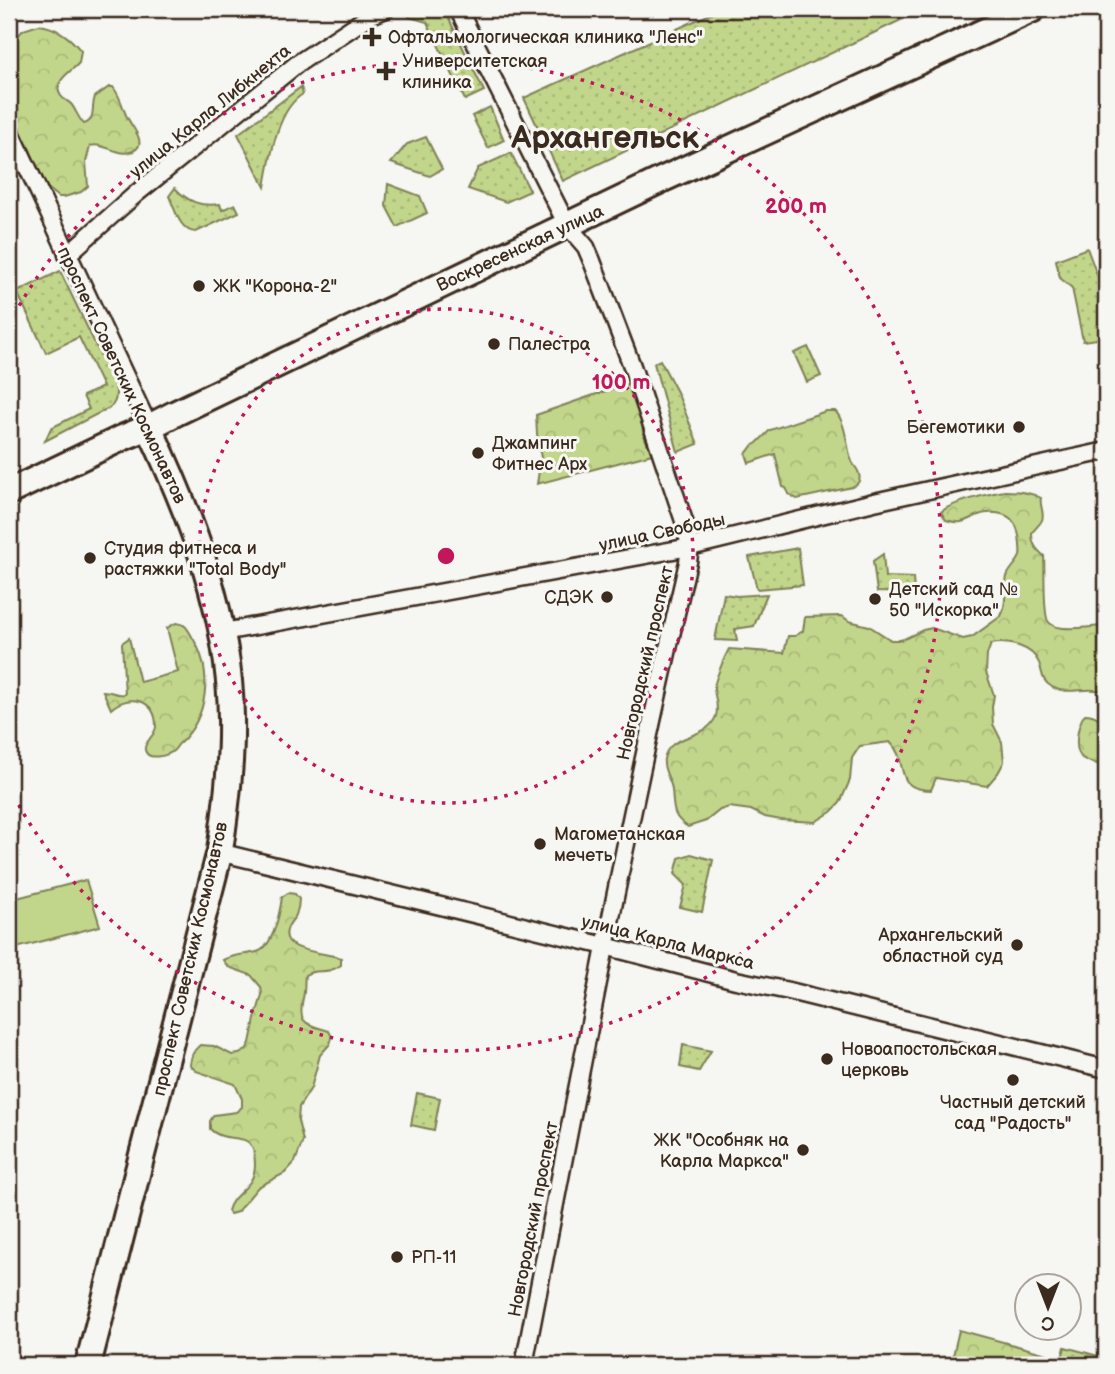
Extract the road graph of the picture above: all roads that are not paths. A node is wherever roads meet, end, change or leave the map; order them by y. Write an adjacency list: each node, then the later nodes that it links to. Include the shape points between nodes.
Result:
1 (386, 9): 6 (street, улица Карла Либкнехта, via 298,64)
2 (458, 9): 5 (street, Новгородский проспект)
3 (1033, 9): 5 (main road, Воскресенская улица)
4 (9, 128): 6 (street, проспект Советских Космонавтов)
5 (567, 225): 7 (main road, Воскресенская улица); 10 (street, Новгородский проспект, via 592,261 632,366)
6 (67, 255): 7 (street, проспект Советских Космонавтов)
7 (149, 427): 9 (main road, Воскресенская улица); 11 (main road, проспект Советских Космонавтов, via 197,544)
8 (1106, 451): 10 (street, улица Свободы)
9 (9, 492)
10 (690, 547): 11 (street, улица Свободы); 13 (street, Новгородский проспект)
11 (223, 632): 12 (main road, проспект Советских Космонавтов, via 231,725)
12 (220, 851): 13 (street, улица Карла Маркса); 15 (main road, проспект Советских Космонавтов)
13 (605, 946): 14 (street, улица Карла Маркса); 16 (street, Новгородский проспект)
14 (1106, 1069)
15 (88, 1365)
16 (524, 1365)

